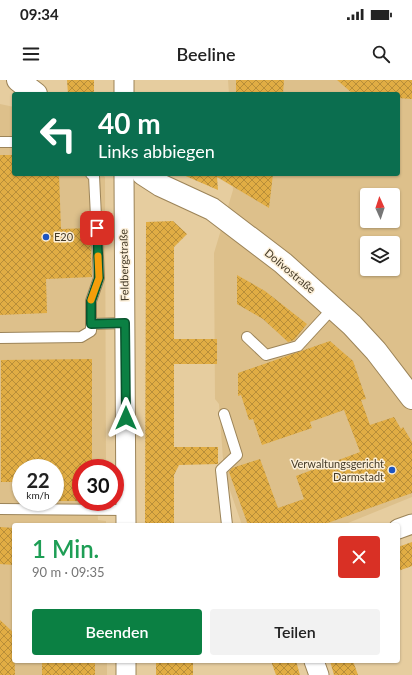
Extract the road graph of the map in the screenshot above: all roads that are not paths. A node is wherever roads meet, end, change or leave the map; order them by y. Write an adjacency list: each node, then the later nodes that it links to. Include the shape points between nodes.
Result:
1 (18, 80): 3 (street)
2 (124, 80): 4 (street)
3 (33, 92)
4 (124, 92)
5 (0, 142): 6 (lane)
6 (12, 142)
7 (94, 176): 12 (lane, via 99,278 91,301)
8 (124, 176): 11 (street, Feldbergstraße)
9 (146, 176): 10 (street, Dolivostraße, via 212,209 283,263)
10 (333, 308): 13 (lane, via 298,346 266,355); 15 (street, Dolivostraße, via 376,351)
11 (125, 323): 12 (lane); 18 (street, Feldbergstraße)
12 (91, 324): 14 (lane, via 91,331 82,337)
13 (247, 337)
14 (0, 338)
15 (412, 398)
16 (224, 414): 19 (lane, via 237,455 221,470)
17 (0, 508): 18 (lane)
18 (126, 518)
19 (227, 523)
20 (412, 524): 21 (street)
21 (400, 528)
22 (126, 663): 24 (street)
23 (315, 663): 25 (street)
24 (126, 675)
25 (319, 675)

